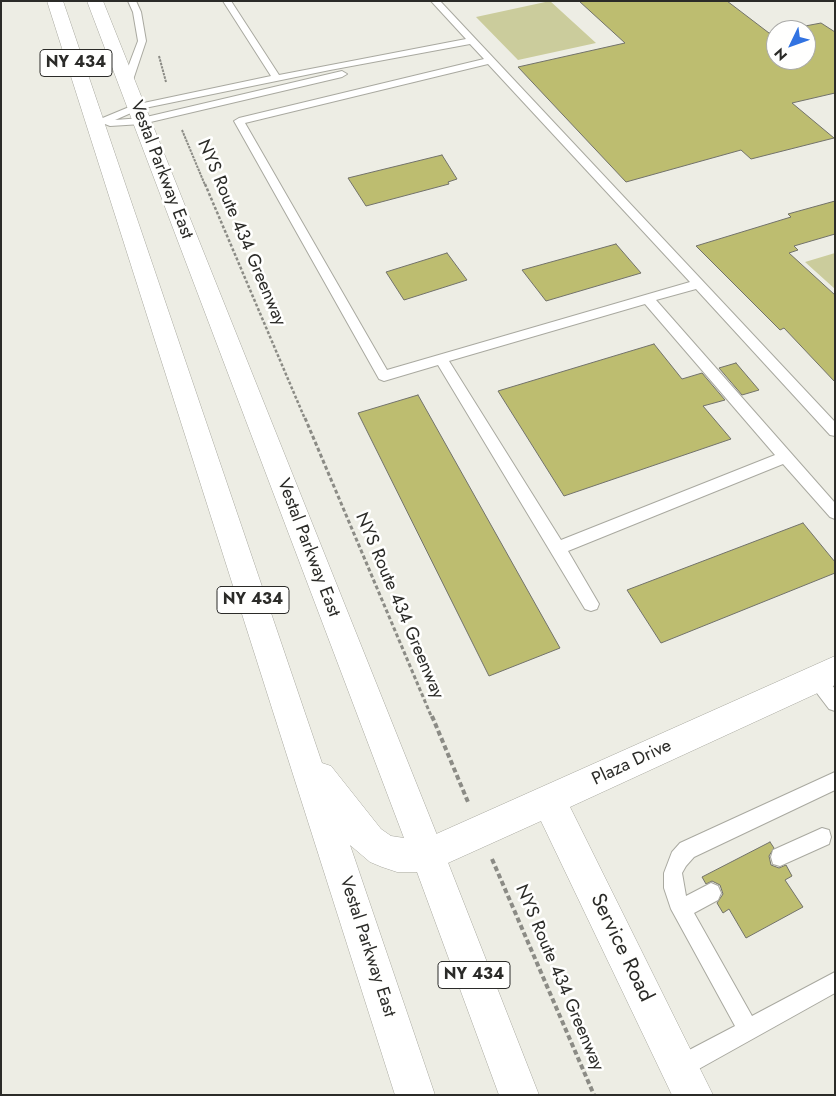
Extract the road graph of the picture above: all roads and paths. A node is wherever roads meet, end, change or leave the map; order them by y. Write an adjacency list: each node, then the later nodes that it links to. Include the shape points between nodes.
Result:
1 (56, 1): 12 (main road, Vestal Parkway East / NY 434)
2 (95, 1): 10 (main road, Vestal Parkway East / NY 434)
3 (227, 1): 9 (lane)
4 (435, 1): 6 (lane)
5 (137, 8): 10 (lane, via 142,41)
6 (471, 41): 7 (lane); 8 (lane)
7 (398, 56): 9 (lane); 11 (lane, via 338,76)
8 (489, 61): 14 (lane); 16 (lane, via 239,121 384,376)
9 (277, 78): 11 (lane)
10 (127, 83): 11 (main road, Vestal Parkway East / NY 434)
11 (140, 114): 12 (lane); 12 (lane); 29 (main road, Vestal Parkway East / NY 434)
12 (96, 124): 24 (main road, Vestal Parkway East / NY 434)
13 (180, 127): 27 (path, NYS Route 434 Greenway)
14 (698, 284): 15 (lane); 17 (lane)
15 (648, 299): 16 (lane); 18 (lane)
16 (441, 359): 20 (lane)
17 (835, 431)
18 (785, 457): 19 (lane); 20 (lane)
19 (835, 513)
20 (558, 548): 21 (lane)
21 (592, 604)
22 (825, 674): 23 (lane); 26 (main road, Plaza Drive)
23 (835, 703)
24 (306, 759): 29 (main road, via 369,841 397,855); 36 (main road, Vestal Parkway East / NY 434)
25 (835, 781): 32 (lane, via 686,850 673,873)
26 (549, 801): 27 (main road, Plaza Drive); 35 (main road, Service Road)
27 (480, 831): 29 (main road, Plaza Drive); 38 (path, NYS Route 434 Greenway)
28 (822, 837): 30 (lane)
29 (428, 855): 37 (main road, Vestal Parkway East / NY 434)
30 (780, 857)
31 (711, 893): 32 (lane)
32 (681, 909): 34 (lane)
33 (835, 982): 34 (lane)
34 (748, 1029): 35 (lane)
35 (687, 1081)
36 (415, 1095)
37 (519, 1095)
38 (594, 1095)

